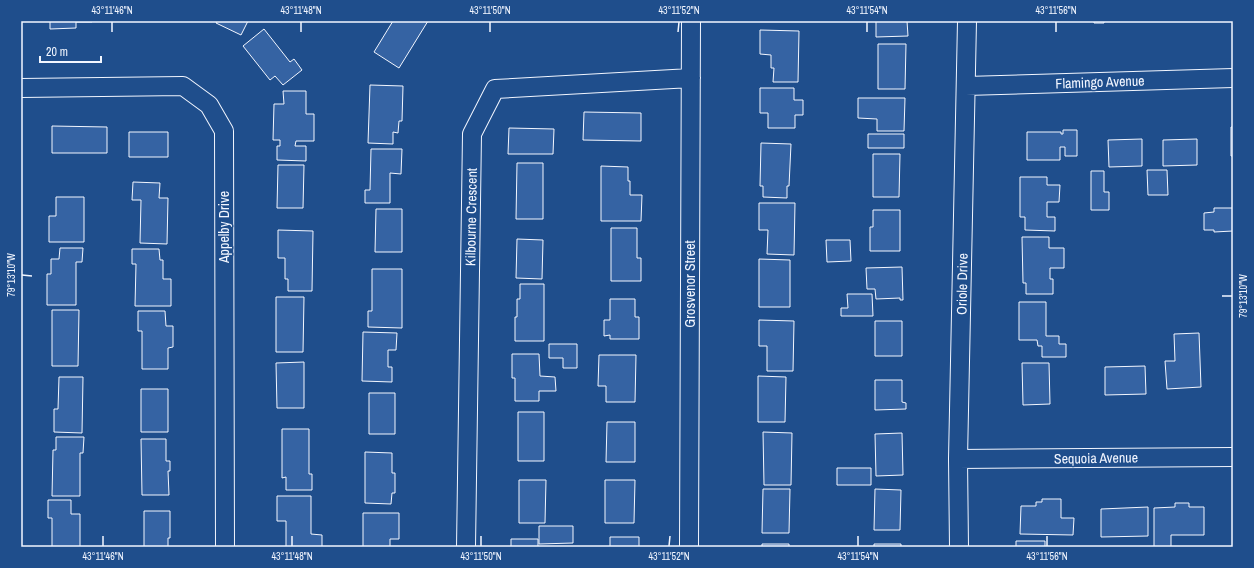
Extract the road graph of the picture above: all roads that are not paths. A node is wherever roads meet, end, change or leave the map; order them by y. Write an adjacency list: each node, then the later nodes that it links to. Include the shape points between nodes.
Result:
1 (691, 21): 3 (street, Grosvenor Street)
2 (967, 21): 5 (street, Oriole Drive)
3 (691, 78): 10 (street, Kilbourne Crescent, via 495,89 472,134); 11 (street, Grosvenor Street)
4 (1233, 78): 5 (street, Flamingo Avenue)
5 (966, 86): 8 (street, Oriole Drive)
6 (21, 88): 9 (street, Appelby Drive, via 183,86 210,105 224,130)
7 (1233, 457): 8 (street, Sequoia Avenue)
8 (958, 459): 12 (street, Oriole Drive)
9 (225, 547)
10 (466, 547)
11 (689, 547)
12 (959, 547)

